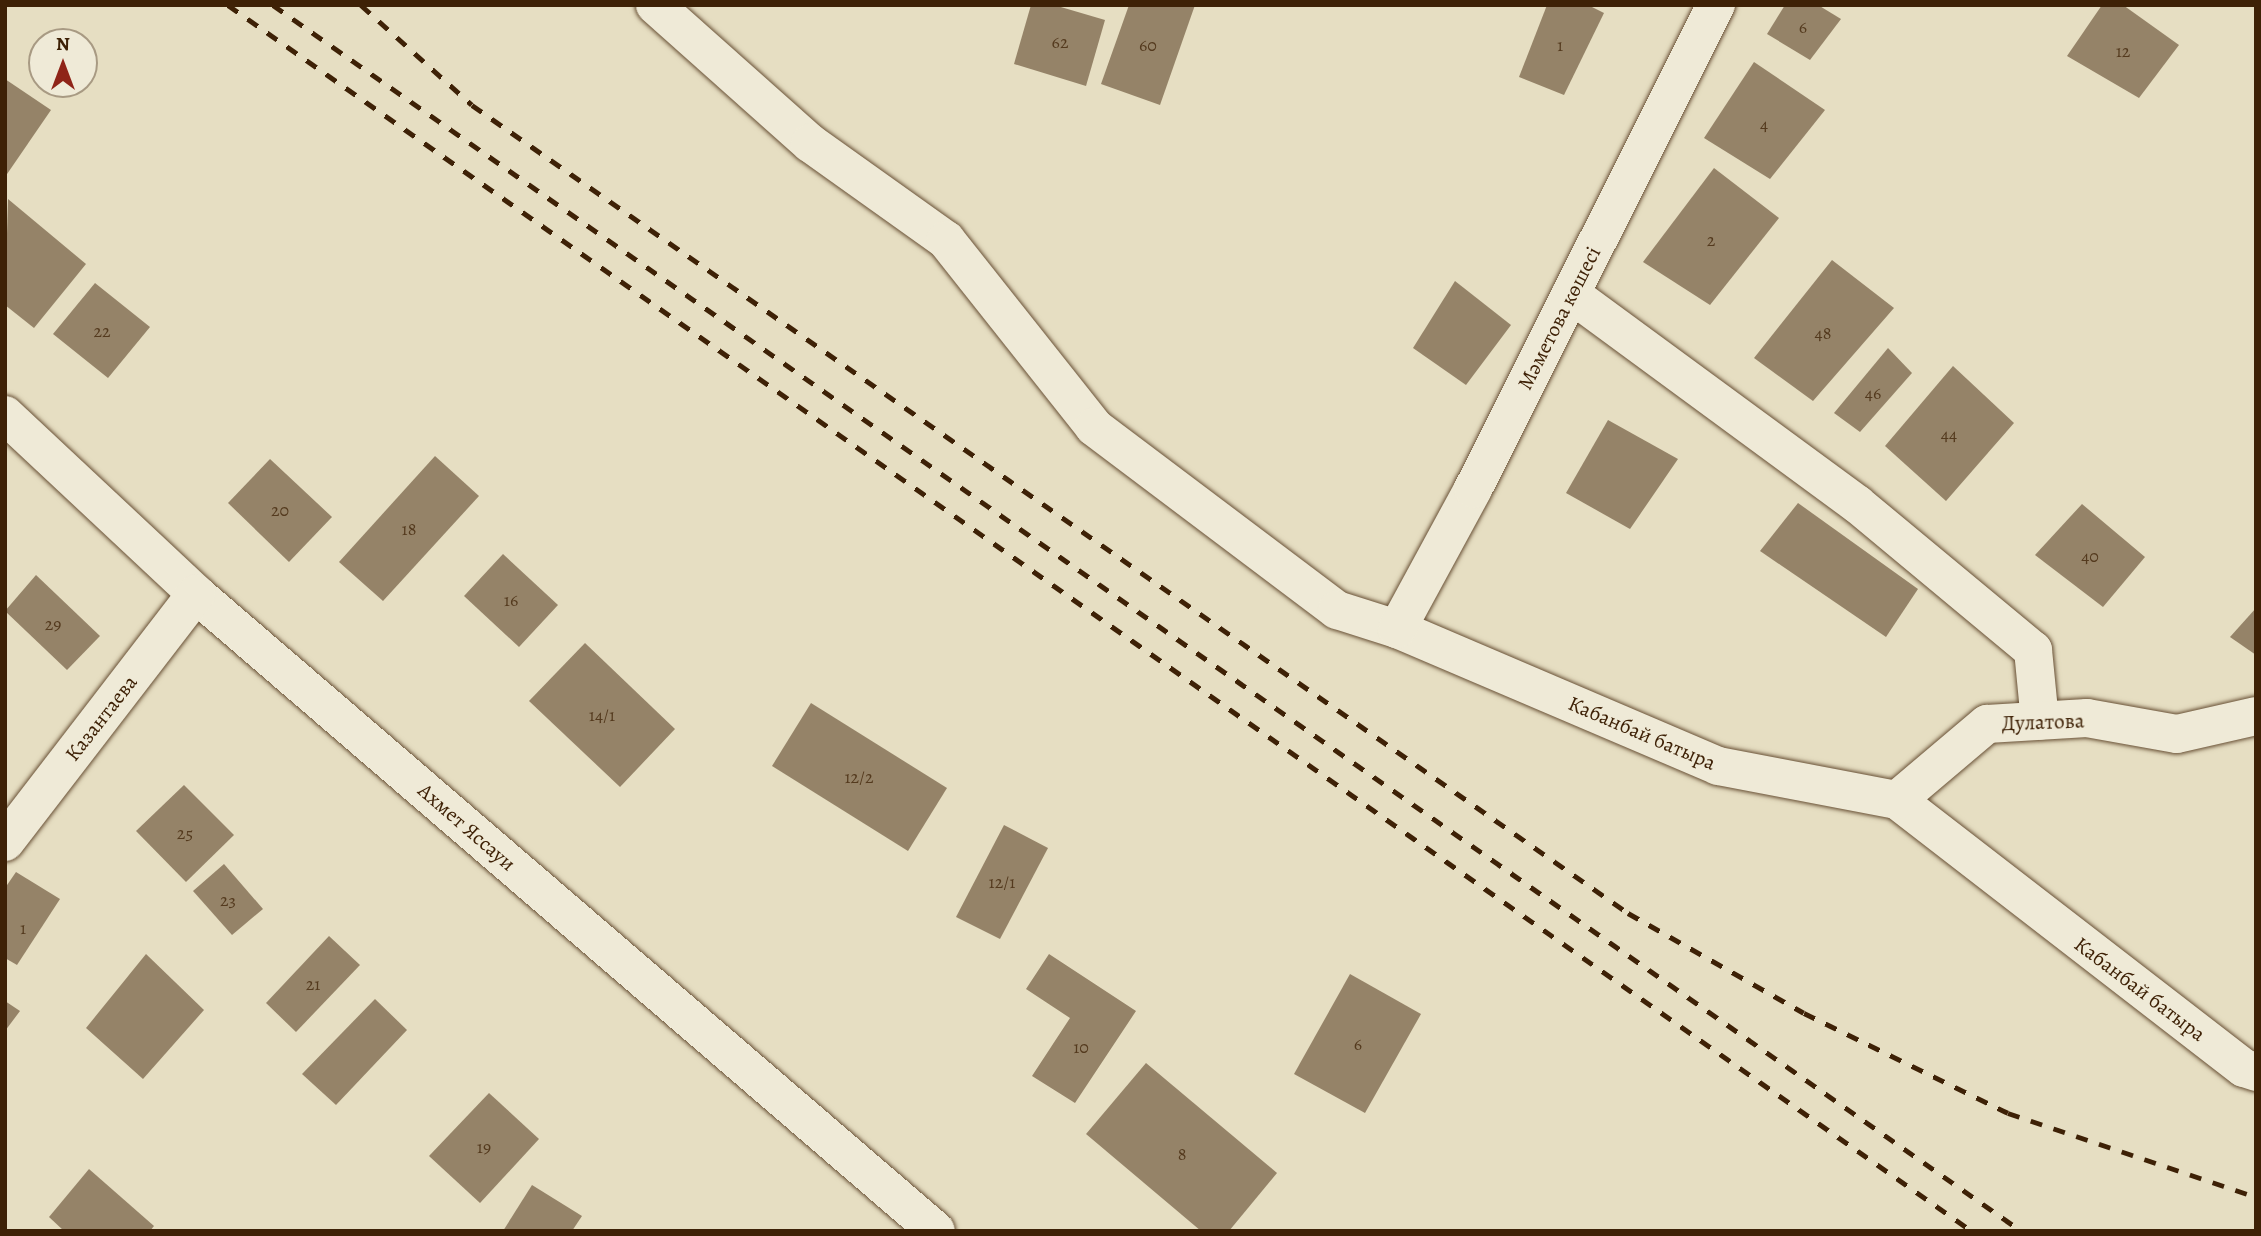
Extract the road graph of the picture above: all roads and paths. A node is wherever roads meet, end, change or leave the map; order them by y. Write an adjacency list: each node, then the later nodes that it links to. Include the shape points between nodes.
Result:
1 (656, 5): 6 (street, Кабанбай батыра, via 810,143 946,240 1094,427 1337,610)
2 (1716, 5): 3 (street, Мәметова көшесі)
3 (1571, 294): 6 (street, Мәметова көшесі); 8 (street, via 1857,504 2033,650)
4 (5, 415): 5 (street, Ахмет Яссауи)
5 (196, 594): 10 (street, Казантаева); 12 (street, Ахмет Яссауи)
6 (1397, 629): 9 (street, Кабанбай батыра, via 1718,766)
7 (2256, 716): 8 (street, Дулатова, via 2177,734 2087,718)
8 (2040, 721): 9 (street, Дулатова, via 1987,724)
9 (1897, 800): 11 (street, Кабанбай батыра, via 2244,1068)
10 (5, 842)
11 (2256, 1072)
12 (936, 1231)

